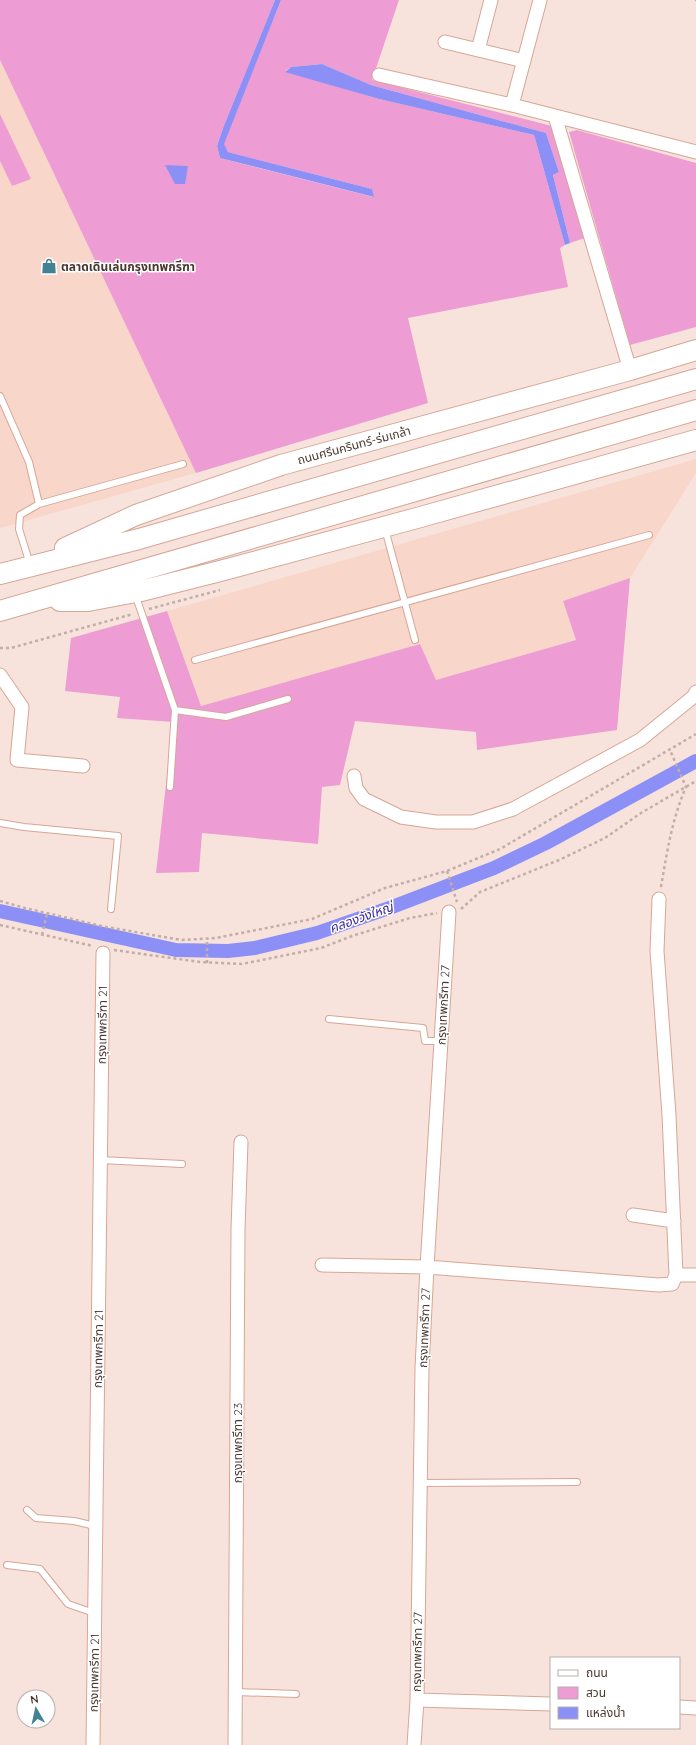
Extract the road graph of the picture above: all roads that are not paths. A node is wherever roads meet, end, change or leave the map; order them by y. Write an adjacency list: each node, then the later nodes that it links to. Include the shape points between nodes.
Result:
1 (491, 0): 4 (street)
2 (540, 0): 5 (street)
3 (444, 42): 4 (street)
4 (478, 50): 5 (street)
5 (524, 61): 7 (street)
6 (379, 75): 7 (street)
7 (512, 105): 8 (street)
8 (556, 116): 9 (street); 11 (street)
9 (696, 152)
10 (694, 352): 11 (main road, ถนนศรีนครินทร์-ร่มเกล้า)
11 (630, 370): 20 (main road, ถนนศรีนครินทร์-ร่มเกล้า, via 280,465 136,516)
12 (696, 379): 20 (main road, ถนนศรีนครินทร์-ร่มเกล้า, via 139,539)
13 (0, 396): 17 (lane, via 29,462)
14 (696, 410): 23 (main road)
15 (696, 440): 18 (main road)
16 (183, 464): 17 (lane)
17 (39, 504): 20 (lane, via 20,515 19,529)
18 (384, 527): 22 (main road); 24 (lane)
19 (649, 535): 24 (lane)
20 (25, 566): 21 (main road, ถนนศรีนครินทร์-ร่มเกล้า)
21 (0, 574)
22 (134, 592): 23 (main road, via 88,601); 31 (lane)
23 (36, 601): 25 (main road)
24 (405, 602): 26 (lane); 27 (lane)
25 (0, 611)
26 (415, 640)
27 (195, 660)
28 (0, 675): 32 (street, via 22,707 18,760)
29 (696, 692): 33 (street, via 640,740 513,809 473,822 436,822 401,817 364,799 356,788)
30 (288, 699): 31 (lane, via 226,717)
31 (175, 710): 34 (lane)
32 (84, 766)
33 (354, 776)
34 (170, 788)
35 (0, 823): 37 (lane, via 118,836)
36 (659, 899): 46 (street, via 657,951)
37 (111, 909)
38 (449, 912): 41 (street, กรุงเทพกรีฑา 27)
39 (102, 950): 43 (street, กรุงเทพกรีฑา 21)
40 (329, 1019): 41 (lane, via 423,1028 425,1041)
41 (441, 1041): 48 (street, กรุงเทพกรีฑา 27)
42 (241, 1142): 57 (street, กรุงเทพกรีฑา 23, via 238,1236)
43 (100, 1160): 44 (lane); 54 (street, กรุงเทพกรีฑา 21)
44 (182, 1164)
45 (633, 1215): 46 (street)
46 (674, 1221): 49 (street)
47 (322, 1265): 48 (street)
48 (427, 1267): 49 (street, via 659,1285 672,1284); 52 (street, กรุงเทพกรีฑา 27)
49 (676, 1275): 50 (street)
50 (696, 1275)
51 (577, 1482): 52 (lane)
52 (420, 1483): 59 (street, กรุงเทพกรีฑา 27)
53 (27, 1510): 54 (lane, via 36,1518 74,1521)
54 (95, 1526): 56 (street, กรุงเทพกรีฑา 21)
55 (7, 1565): 56 (lane, via 40,1569 68,1604)
56 (94, 1613): 63 (street, กรุงเทพกรีฑา 21)
57 (236, 1692): 58 (lane); 64 (street, กรุงเทพกรีฑา 23)
58 (296, 1694)
59 (417, 1700): 60 (street); 65 (street, กรุงเทพกรีฑา 27)
60 (550, 1704)
61 (680, 1707): 62 (street)
62 (696, 1708)
63 (93, 1745)
64 (235, 1745)
65 (414, 1745)

